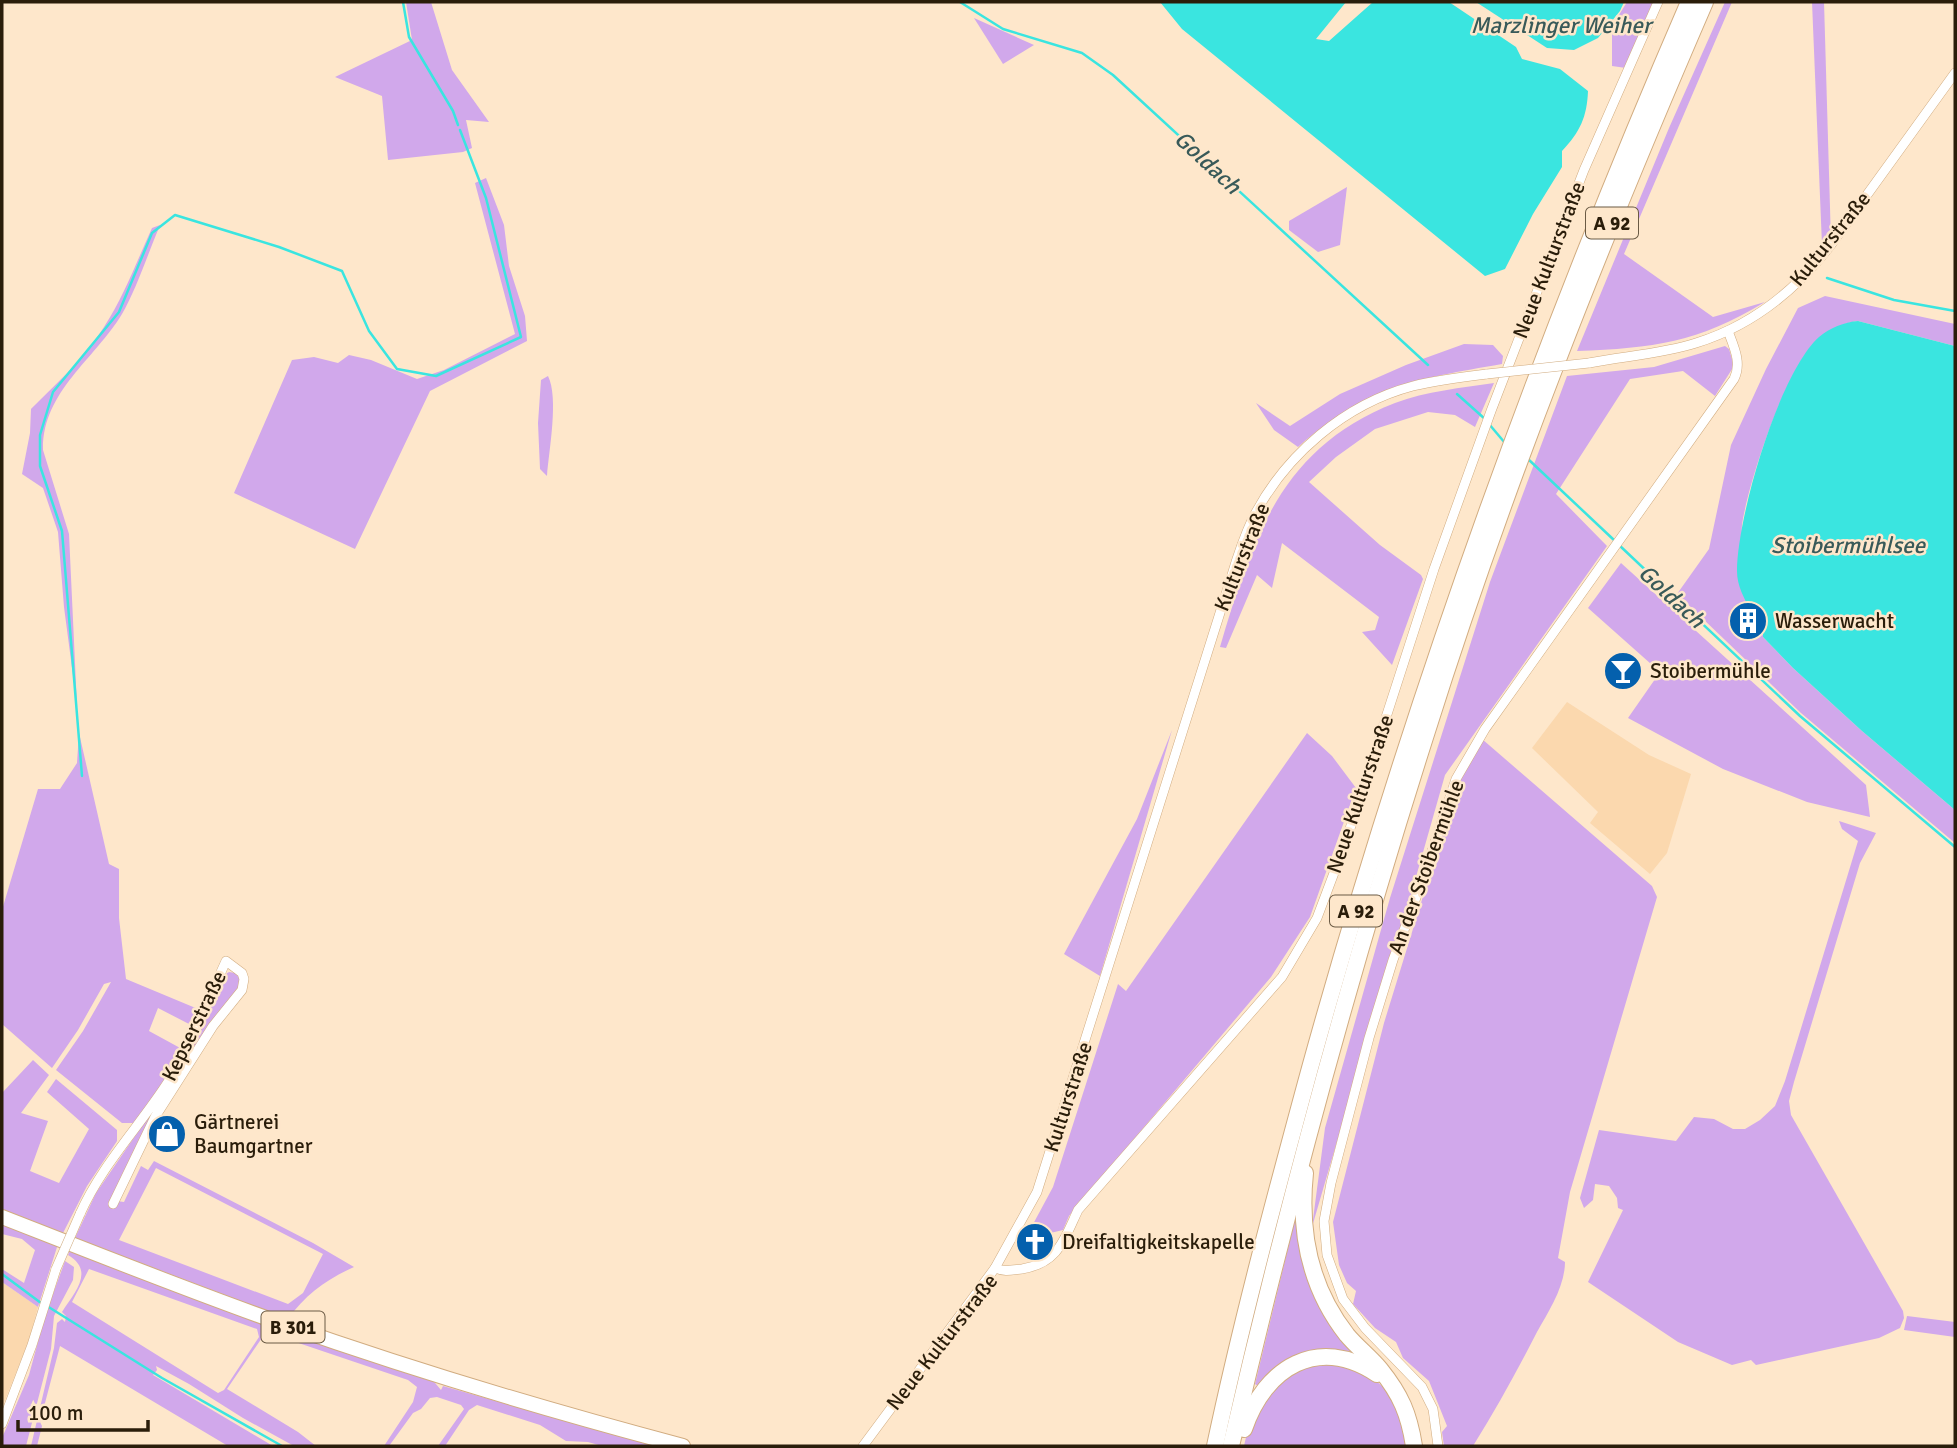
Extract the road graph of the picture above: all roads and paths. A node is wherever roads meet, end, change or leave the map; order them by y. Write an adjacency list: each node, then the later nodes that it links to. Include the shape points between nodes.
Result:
1 (1658, 2): 10 (street, Neue Kulturstraße, via 1584,170 1483,432 1317,918 1282,977 1078,1210 1055,1254 1036,1267 1003,1272)
2 (1689, 2): 6 (highway, A 92, via 1601,209)
3 (1705, 2): 6 (highway, A 92)
4 (1955, 73): 5 (street, Kulturstraße, via 1815,265 1782,297)
5 (1728, 331): 10 (street, Kulturstraße, bridge, via 1694,344 1589,363 1411,387 1352,412 1316,438 1272,487 1253,518 1224,599 1037,1192); 19 (street, An der Stoibermühle, via 1738,362 1734,379 1485,729 1457,779 1377,1009 1327,1196 1324,1238 1340,1294 1365,1328 1422,1387 1433,1409)
6 (1516, 452): 7 (highway, A 92, via 1427,729); 15 (highway, A 92, via 1413,724 1331,993 1279,1181)
7 (1314, 1114): 11 (highway, via 1317,1132 1302,1201 1312,1273 1348,1336); 16 (highway, A 92)
8 (113, 1204): 12 (street, Kepserstraße, bridge, via 155,1117 213,1026 242,990 242,974 226,961 180,1061 109,1162 80,1214)
9 (2, 1217): 13 (main road, B 301, via 280,1323 434,1374)
10 (995, 1268): 14 (street, Neue Kulturstraße)
11 (1388, 1381): 17 (highway, via 1356,1362 1336,1357 1296,1363 1277,1374 1260,1393); 18 (highway, via 1402,1399)
12 (2, 1424)
13 (683, 1446)
14 (863, 1446)
15 (1215, 1446)
16 (1231, 1446)
17 (1238, 1446)
18 (1414, 1446)
19 (1438, 1446)

